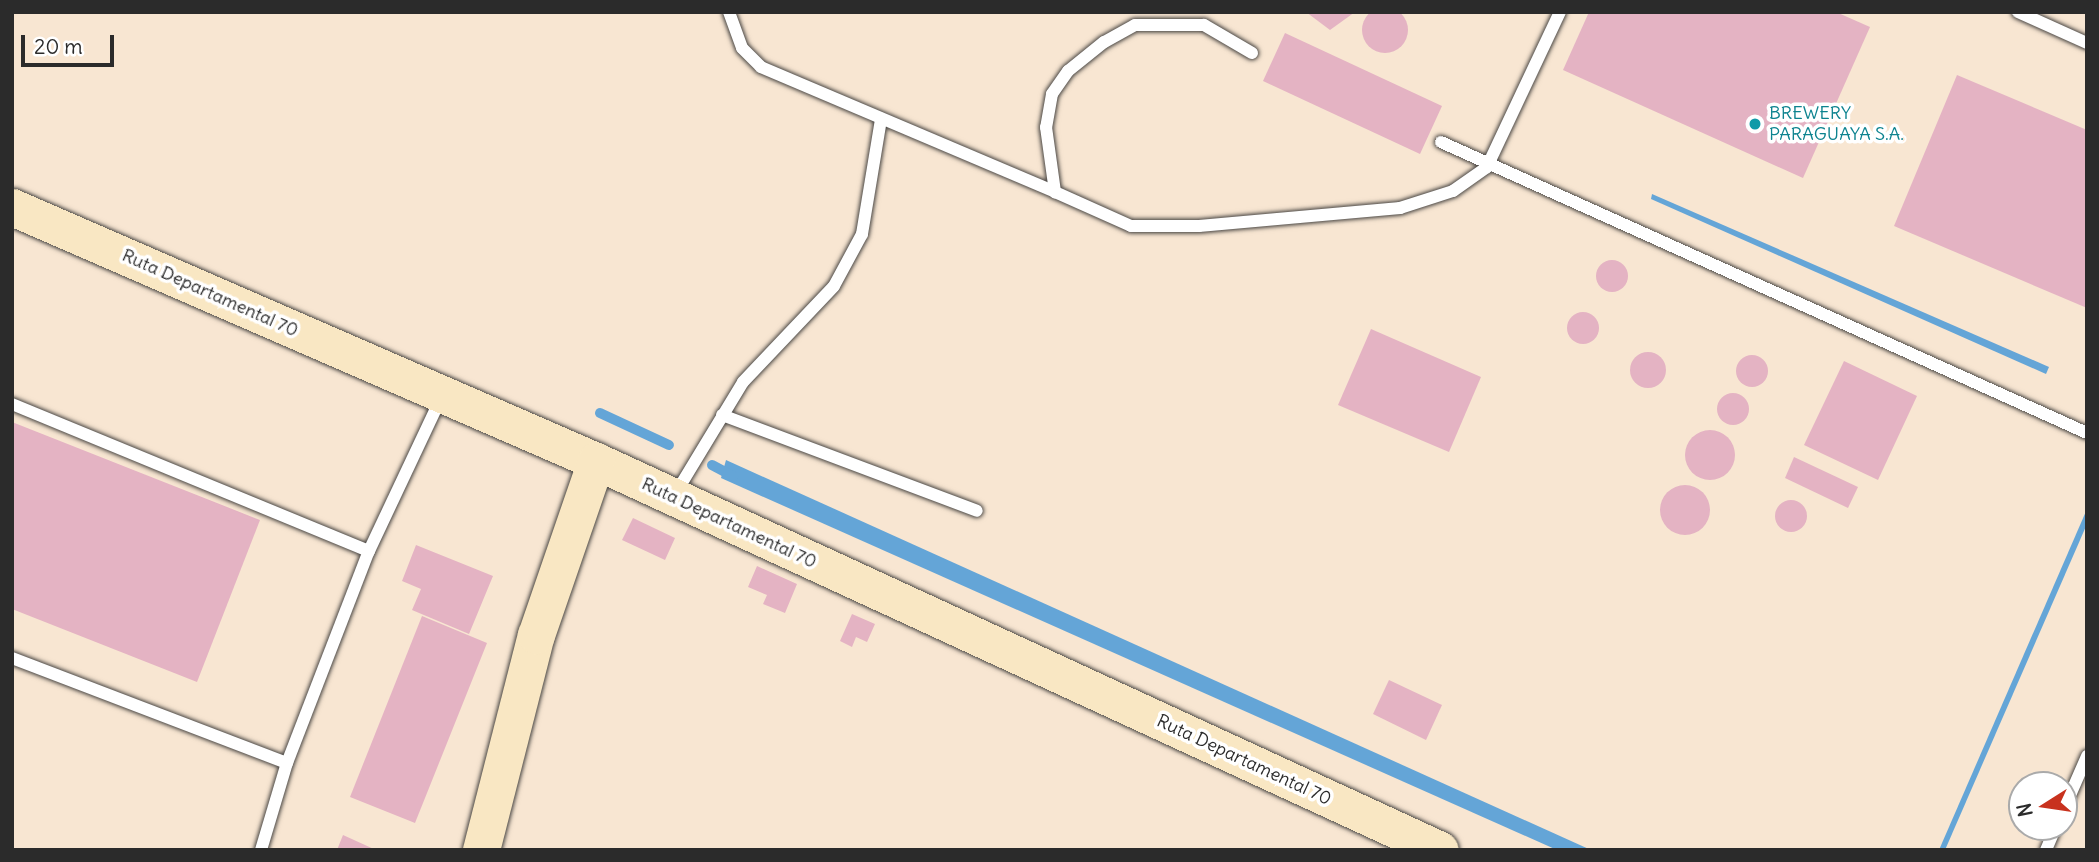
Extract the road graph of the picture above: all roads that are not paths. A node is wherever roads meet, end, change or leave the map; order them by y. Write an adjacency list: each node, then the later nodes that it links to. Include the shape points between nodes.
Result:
1 (729, 12): 6 (lane, via 742,48 761,67)
2 (1560, 12): 8 (lane)
3 (2018, 12): 4 (lane)
4 (2087, 43)
5 (1252, 53): 9 (lane, via 1204,24 1136,25 1104,41 1068,71 1052,94 1046,127)
6 (881, 119): 9 (lane); 13 (lane, via 862,234 834,286 743,382)
7 (1441, 142): 8 (lane)
8 (1487, 167): 9 (lane, via 1453,191 1400,208 1199,226 1131,226); 14 (lane)
9 (1055, 192)
10 (12, 207): 11 (main road, Ruta Departamental 70)
11 (443, 395): 15 (main road, Ruta Departamental 70); 18 (lane)
12 (12, 404): 18 (lane)
13 (722, 415): 16 (lane); 17 (lane)
14 (2087, 433)
15 (596, 461): 16 (main road, Ruta Departamental 70); 24 (main road, via 536,635)
16 (673, 497): 25 (main road, Ruta Departamental 70)
17 (978, 511)
18 (369, 551): 21 (lane)
19 (12, 658): 21 (lane)
20 (2087, 756): 22 (lane)
21 (287, 763): 23 (lane)
22 (2078, 777)
23 (261, 850)
24 (481, 850)
25 (1440, 850)

